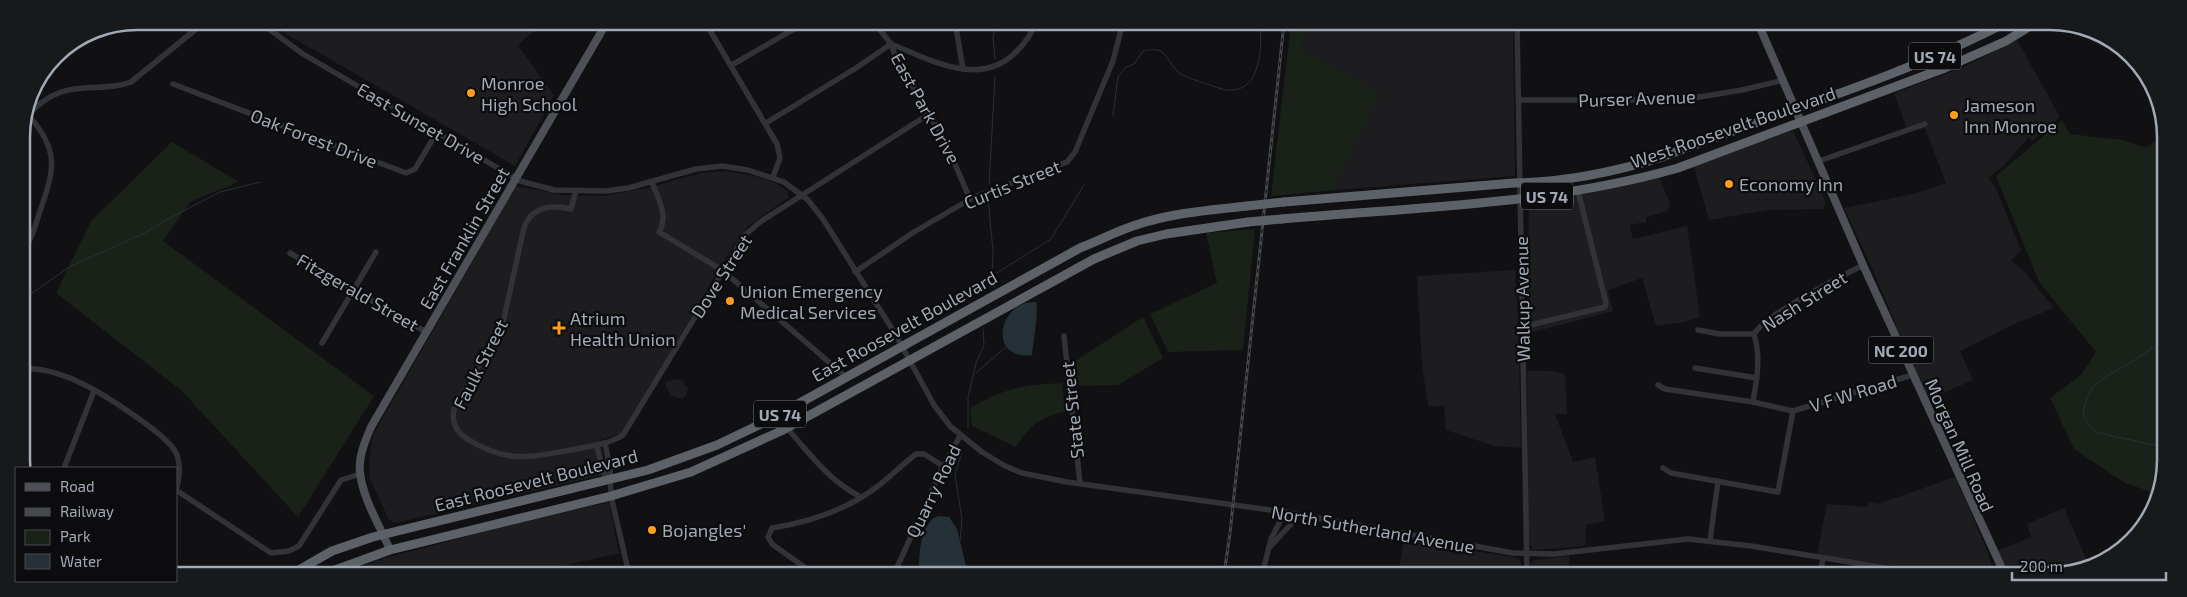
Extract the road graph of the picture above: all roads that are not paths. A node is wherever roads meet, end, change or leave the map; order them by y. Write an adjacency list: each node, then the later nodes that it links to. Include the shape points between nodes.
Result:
1 (195, 30): 21 (street, via 132,82 62,91)
2 (270, 30): 27 (street, East Sunset Drive, via 303,54)
3 (602, 30): 30 (main road, East Franklin Street)
4 (710, 30): 15 (street)
5 (792, 30): 15 (street)
6 (880, 30): 14 (street, East Park Drive)
7 (956, 30): 16 (street)
8 (1031, 30): 16 (street, via 1024,43 1001,65 980,71)
9 (1121, 30): 36 (street, Curtis Street, via 1113,61 1075,152 1067,162)
10 (1517, 30): 19 (street, Walkup Avenue)
11 (1761, 30): 17 (main road, Morgan Mill Road)
12 (1993, 30): 20 (highway, West Roosevelt Boulevard / US 74, via 1963,45)
13 (2025, 30): 24 (highway, West Roosevelt Boulevard / US 74, via 1945,68)
14 (891, 44): 16 (street, via 952,68); 22 (street, East Park Drive); 25 (street)
15 (732, 65): 25 (street)
16 (963, 69)
17 (1784, 80): 19 (street, Purser Avenue, via 1681,100); 20 (main road, Morgan Mill Road)
18 (173, 84): 27 (street, Oak Forest Drive, via 406,173 415,169)
19 (1518, 100): 32 (street, Walkup Avenue)
20 (1796, 108): 24 (main road, Morgan Mill Road / NC 200); 32 (highway, West Roosevelt Boulevard / US 74, via 1626,168 1556,181)
21 (34, 109)
22 (929, 114): 35 (street, Dove Street); 36 (street, East Park Drive, via 961,173)
23 (31, 121): 40 (street, via 50,148 52,173)
24 (1802, 122): 28 (main road, Morgan Mill Road / NC 200); 34 (highway, West Roosevelt Boulevard / US 74, via 1678,168)
25 (766, 123): 29 (street, via 780,152)
26 (1925, 124): 28 (street)
27 (437, 132): 30 (street, East Sunset Drive)
28 (1819, 161): 43 (main road, Morgan Mill Road / NC 200)
29 (773, 177): 31 (street, East Sunset Drive, via 722,166 696,169); 35 (street, East Sunset Drive)
30 (516, 178): 33 (street, East Sunset Drive, via 554,190); 49 (main road, East Franklin Street)
31 (652, 182): 33 (street, East Sunset Drive, via 606,191); 44 (street, via 663,213 664,222 659,232)
32 (1521, 182): 37 (street, Walkup Avenue); 38 (highway, West Roosevelt Boulevard / US 74, bridge)
33 (576, 191): 67 (street, Faulk Street, via 571,209 549,206 537,210 527,220 505,318 458,400 453,418 457,431 463,437 486,450 507,456 536,457)
34 (1578, 191): 37 (highway, West Roosevelt Boulevard / US 74); 47 (street, via 1605,307)
35 (802, 195): 44 (street, Dove Street, via 750,230); 45 (street, East Sunset Drive, via 823,219)
36 (970, 199): 45 (street, Curtis Street)
37 (1521, 199): 39 (highway, West Roosevelt Boulevard / US 74, bridge); 47 (street, Walkup Avenue)
38 (1247, 206): 53 (highway, East Roosevelt Boulevard / US 74, via 1190,212 1133,226 1080,248)
39 (1248, 222): 54 (highway, East Roosevelt Boulevard / US 74, via 1137,241 1068,272)
40 (30, 239)
41 (376, 252): 46 (street)
42 (290, 253): 46 (street, Fitzgerald Street)
43 (1863, 264): 50 (street, Nash Street, via 1763,322); 57 (main road, Morgan Mill Road / NC 200)
44 (722, 270): 58 (street); 66 (street, Dove Street, via 629,428 620,437)
45 (855, 272): 53 (street, East Sunset Drive)
46 (354, 289): 49 (street, Fitzgerald Street); 52 (street)
47 (1522, 327): 85 (street, Walkup Avenue)
48 (1698, 330): 50 (street)
49 (426, 332): 71 (main road, East Franklin Street, via 370,427)
50 (1754, 334): 59 (street, Nash Street, via 1759,350)
51 (1064, 336): 75 (street, State Street)
52 (322, 343)
53 (902, 345): 54 (street, East Sunset Drive); 58 (highway, East Roosevelt Boulevard / US 74)
54 (909, 360): 64 (highway, East Roosevelt Boulevard / US 74); 65 (street, East Sunset Drive, via 934,405)
55 (1695, 368): 59 (street)
56 (30, 370): 61 (street, via 63,377)
57 (1912, 375): 63 (street, V F W Road); 96 (main road, Morgan Mill Road / NC 200)
58 (845, 376): 73 (highway, East Roosevelt Boulevard / US 74, via 769,420 717,445 648,470)
59 (1757, 378): 62 (street, Nash Street)
60 (1658, 385): 62 (street, via 1665,389)
61 (94, 390): 69 (street); 72 (street, via 162,436 176,452 180,465)
62 (1753, 402): 63 (street)
63 (1793, 411): 74 (street, via 1778,492)
64 (787, 428): 77 (highway, East Roosevelt Boulevard / US 74, via 691,472); 78 (street, via 826,472)
65 (960, 436): 68 (street, Quarry Road); 75 (street, North Sutherland Avenue, via 1005,466 1035,476)
66 (605, 443): 67 (street, Dove Street); 73 (street)
67 (597, 445): 73 (street, via 602,470)
68 (943, 466): 78 (street, via 924,454 916,454 878,487); 91 (street, Quarry Road)
69 (64, 467)
70 (1663, 468): 74 (street, via 1671,473)
71 (360, 474): 76 (street, via 341,480 299,546 276,554); 81 (main road)
72 (178, 478)
73 (609, 479): 77 (street); 81 (highway, East Roosevelt Boulevard / US 74)
74 (1718, 481): 82 (street)
75 (1080, 483): 79 (street, North Sutherland Avenue)
76 (178, 491)
77 (611, 496): 83 (highway, East Roosevelt Boulevard / US 74); 89 (street)
78 (861, 497): 90 (street, via 830,513 769,531 772,544)
79 (1285, 512): 80 (street, North Sutherland Avenue); 84 (street)
80 (1295, 514): 84 (street, via 1292,523); 85 (street, North Sutherland Avenue)
81 (383, 534): 83 (main road); 87 (highway, East Roosevelt Boulevard / US 74, via 332,551)
82 (1710, 541): 85 (street, North Sutherland Avenue, via 1675,539 1558,554); 86 (street, North Sutherland Avenue)
83 (390, 550): 88 (highway, East Roosevelt Boulevard / US 74)
84 (1267, 550): 92 (street)
85 (1526, 554): 93 (street, Walkup Avenue)
86 (1823, 558): 94 (street); 95 (street, North Sutherland Avenue)
87 (304, 567)
88 (338, 567)
89 (627, 567)
90 (804, 567)
91 (897, 567)
92 (1264, 567)
93 (1527, 567)
94 (1821, 567)
95 (1880, 567)
96 (2001, 567)

